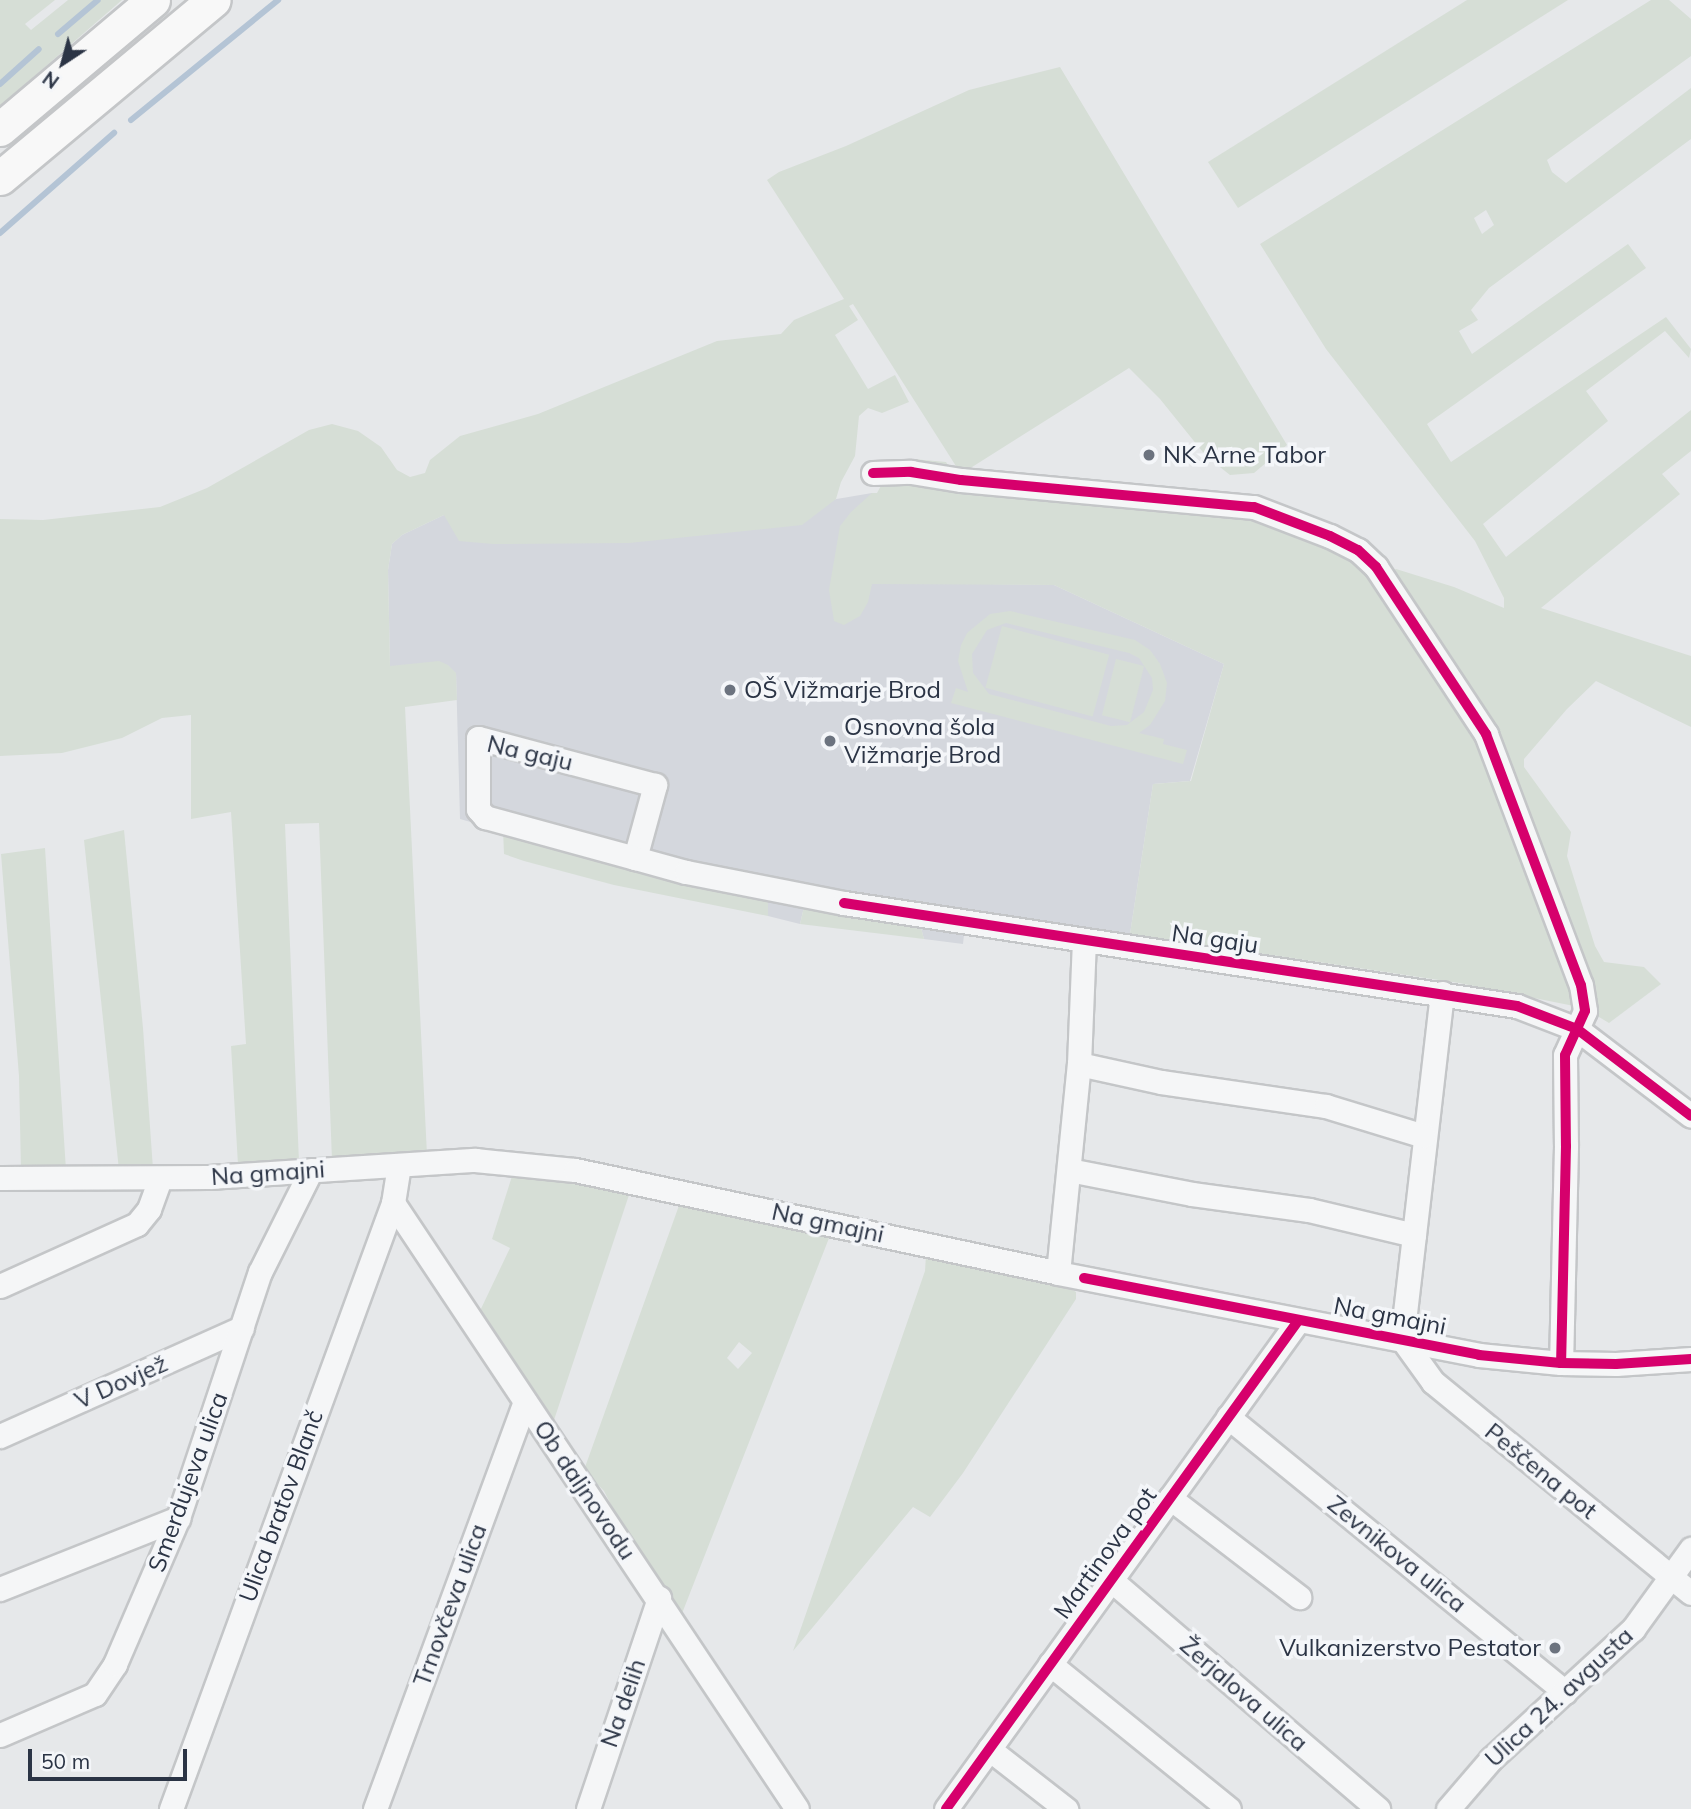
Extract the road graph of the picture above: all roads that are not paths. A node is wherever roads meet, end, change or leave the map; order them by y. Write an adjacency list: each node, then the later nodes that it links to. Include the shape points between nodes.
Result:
1 (153, 0): 3 (highway)
2 (214, 0): 4 (highway)
3 (0, 129)
4 (0, 178)
5 (873, 473): 9 (street, via 911,472 1254,507 1358,551 1376,567 1486,734 1581,985 1585,1011)
6 (635, 858): 6 (street, Na gaju, via 655,785 478,738 478,810 485,817); 7 (street, Na gaju, via 844,903)
7 (1084, 940): 8 (street, Na gaju); 10 (street)
8 (1442, 993): 9 (street, Na gaju, via 1517,1006); 12 (street)
9 (1577, 1029): 11 (street, Na gaju); 26 (street, via 1565,1055)
10 (1079, 1064): 12 (street, via 1161,1082 1326,1106); 15 (street)
11 (1691, 1116)
12 (1424, 1136): 19 (street)
13 (398, 1165): 14 (street, Na gmajni); 18 (street); 20 (street, Na gmajni, via 475,1160 575,1170)
14 (311, 1170): 17 (street, Na gmajni); 23 (street, Smerdujeva ulica, via 260,1272)
15 (1069, 1170): 19 (street, via 1309,1210); 20 (street)
16 (0, 1178): 17 (street, Na gmajni)
17 (160, 1179): 21 (street, via 149,1209 137,1224)
18 (393, 1203): 27 (street, Ob daljnovodu); 43 (street, Ulica bratov Blanč)
19 (1414, 1235): 24 (street)
20 (1058, 1273): 22 (street, Na gmajni)
21 (0, 1286)
22 (1298, 1321): 24 (street, Na gmajni); 28 (street, Martinova pot)
23 (243, 1328): 29 (street, V Dovjež); 31 (street, Smerdujeva ulica)
24 (1402, 1339): 26 (street, Na gmajni); 33 (street, Peščena pot, via 1433,1382)
25 (1691, 1359): 26 (street, Na gmajni)
26 (1561, 1363)
27 (526, 1402): 38 (street, Ob daljnovodu); 44 (street, Trnovčeva ulica)
28 (1228, 1417): 30 (street, Martinova pot); 40 (street, Zevnikova ulica)
29 (0, 1436)
30 (1170, 1498): 34 (street, Martinova pot); 37 (street)
31 (178, 1518): 35 (street); 41 (street, Smerdujeva ulica, via 115,1664 95,1693)
32 (1691, 1549): 33 (street, Ulica 24. avgusta)
33 (1670, 1577): 36 (street, Peščena pot); 40 (street, Ulica 24. avgusta, via 1633,1629)
34 (1111, 1580): 39 (street, Martinova pot); 50 (street, Žerjalova ulica)
35 (0, 1589)
36 (1691, 1593)
37 (1299, 1597)
38 (659, 1598): 45 (street, Na delih); 46 (street, Ob daljnovodu)
39 (1050, 1664): 42 (street, Martinova pot); 49 (street)
40 (1565, 1692): 51 (street, Ulica 24. avgusta, via 1491,1759)
41 (0, 1735)
42 (989, 1749): 47 (street, Martinova pot); 48 (street)
43 (171, 1809)
44 (375, 1809)
45 (587, 1809)
46 (797, 1809)
47 (946, 1809)
48 (1066, 1809)
49 (1229, 1809)
50 (1378, 1809)
51 (1448, 1809)

